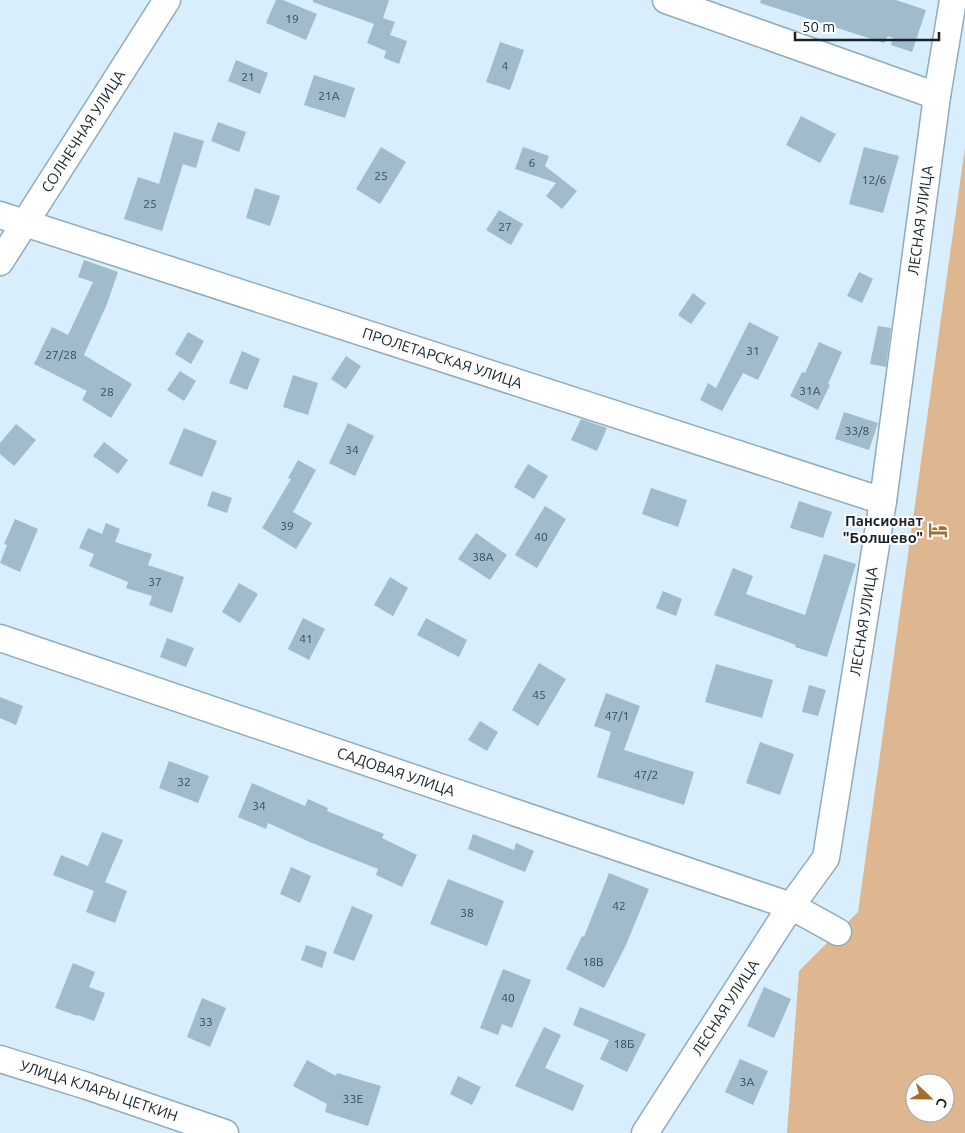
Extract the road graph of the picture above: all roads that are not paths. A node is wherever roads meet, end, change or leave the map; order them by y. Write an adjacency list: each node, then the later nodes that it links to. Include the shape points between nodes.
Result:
1 (167, 0): 6 (street, СОЛНЕЧНАЯ УЛИЦА)
2 (666, 0): 4 (street)
3 (950, 1): 4 (street, ЛЕСНАЯ УЛИЦА)
4 (937, 96): 8 (street, ЛЕСНАЯ УЛИЦА)
5 (0, 215): 6 (street, ПРОЛЕТАРСКАЯ УЛИЦА)
6 (25, 224): 7 (street, СОЛНЕЧНАЯ УЛИЦА); 8 (street, ПРОЛЕТАРСКАЯ УЛИЦА)
7 (0, 262)
8 (883, 501): 10 (street, ЛЕСНАЯ УЛИЦА, via 826,858)
9 (0, 638): 10 (street, САДОВАЯ УЛИЦА)
10 (791, 906): 11 (street, САДОВАЯ УЛИЦА); 14 (street, ЛЕСНАЯ УЛИЦА)
11 (838, 932)
12 (0, 1058): 13 (street, УЛИЦА КЛАРЫ ЦЕТКИН)
13 (225, 1133)
14 (645, 1133)

